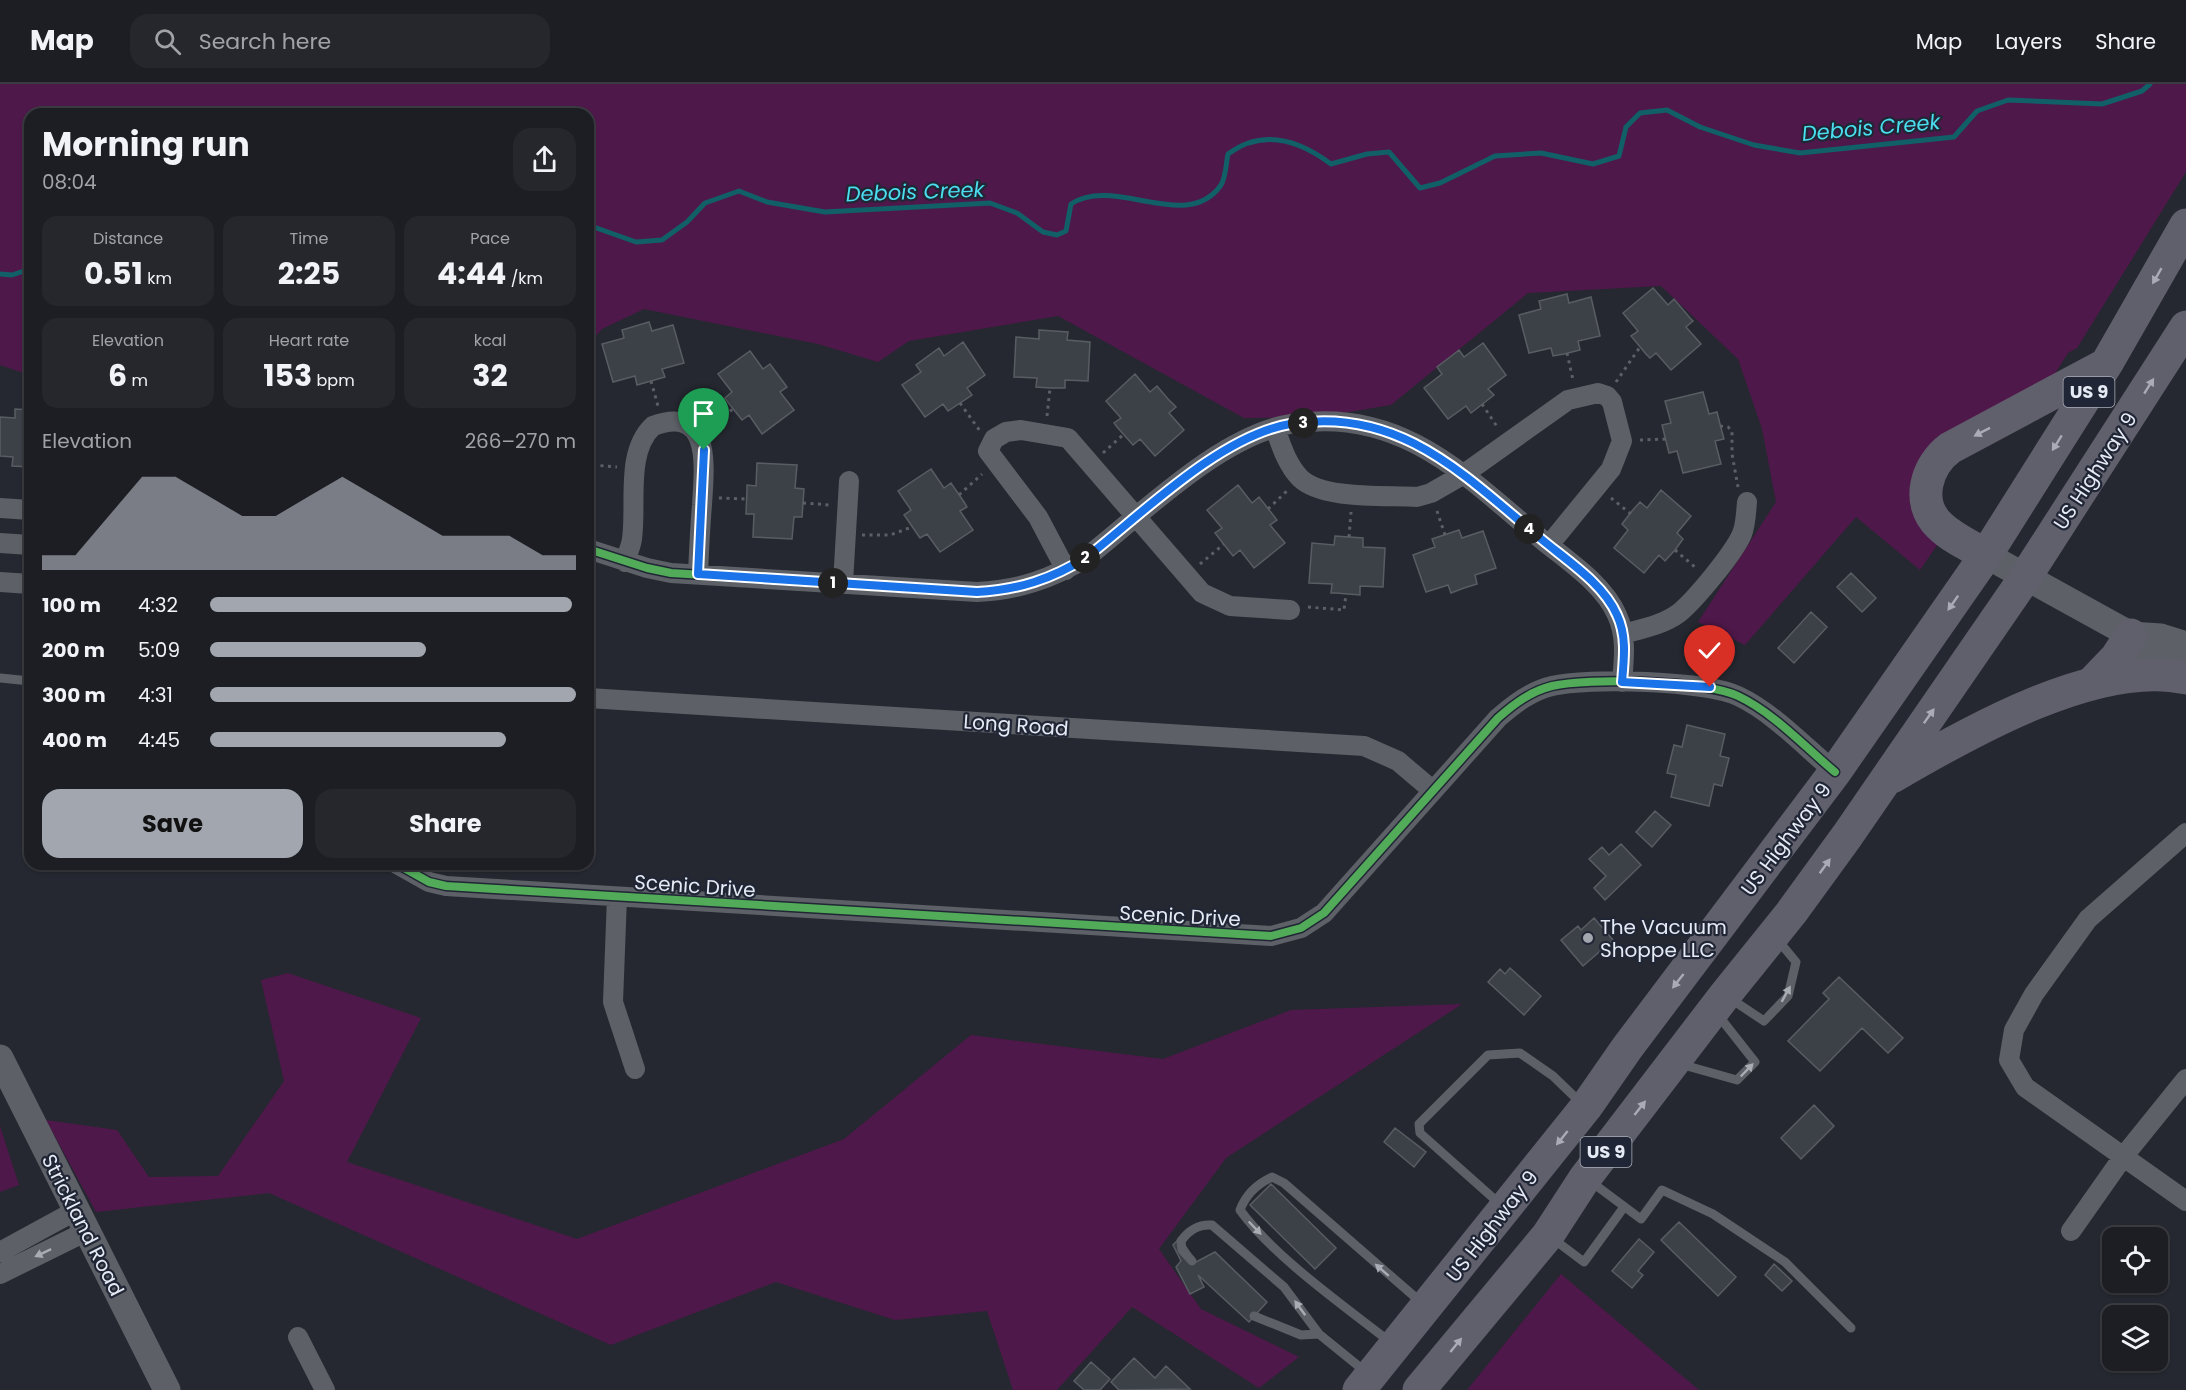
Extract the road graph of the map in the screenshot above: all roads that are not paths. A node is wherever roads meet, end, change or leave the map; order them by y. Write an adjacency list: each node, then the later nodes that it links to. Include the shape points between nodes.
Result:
1 (2186, 225): 3 (highway, US Highway 9 / US 9, one-way to 3)
2 (2186, 327): 19 (highway, US Highway 9 / US 9, one-way to 2)
3 (2107, 363): 15 (highway, US Highway 9 / US 9, one-way to 15); 15 (highway, one-way to 15, via 1950,448 1930,470 1926,499 1938,524)
4 (1275, 428): 5 (street, via 1316,421 1361,424 1413,441); 5 (street, via 1286,459 1299,478 1328,492 1418,497 1431,494); 10 (street, via 1226,449)
5 (1464, 474): 13 (street); 13 (street, via 1568,400 1598,393 1606,396 1614,408 1622,441 1618,456)
6 (849, 481): 22 (street)
7 (1743, 494): 24 (street, via 1742,533 1690,602 1657,624)
8 (0, 508): 9 (street)
9 (24, 510)
10 (1138, 517): 17 (street); 17 (street, via 1068,438 1021,430 994,439 988,451 1038,516); 23 (street, via 1202,592 1230,606)
11 (0, 543): 12 (street)
12 (24, 545)
13 (1549, 545): 24 (street, via 1606,597)
14 (594, 551): 16 (street)
15 (1986, 555): 19 (street); 34 (highway, US Highway 9 / US 9, one-way to 34)
16 (625, 562): 18 (street); 18 (street, via 632,541 636,468 642,441 653,426 677,422 694,430 704,450)
17 (1066, 570): 22 (street, via 1001,591)
18 (698, 574): 22 (street)
19 (2026, 576): 25 (street); 35 (highway, US Highway 9 / US 9, one-way to 19)
20 (0, 582): 21 (street)
21 (24, 584)
22 (843, 584)
23 (1290, 610)
24 (1623, 634): 31 (street)
25 (2132, 635): 26 (street); 27 (street, via 2147,654); 32 (highway)
26 (2186, 645)
27 (2186, 667)
28 (0, 678): 30 (lane)
29 (2186, 678): 32 (highway, via 2145,674)
30 (24, 680)
31 (1622, 682): 34 (street, Scenic Drive, via 1710,687 1740,697 1774,720); 36 (street, Scenic Drive, via 1577,681 1550,686 1525,697 1498,718)
32 (2092, 683): 35 (highway, via 1959,738)
33 (594, 698): 36 (street, Long Road, via 1364,746 1398,761)
34 (1835, 772): 46 (highway, US Highway 9 / US 9, one-way to 46)
35 (1884, 781): 40 (highway, US Highway 9 / US 9, one-way to 35)
36 (1431, 789): 39 (street, Scenic Drive, via 1324,913 1301,928 1271,936)
37 (2186, 833): 47 (street, via 2088,919 2034,994 2014,1030 2009,1060 2025,1087)
38 (408, 870): 39 (street, Scenic Drive, via 446,886)
39 (617, 897): 44 (street, via 613,1002)
40 (1773, 935): 41 (highway, US Highway 9 / US 9); 41 (lane, one-way to 40, via 1764,1021 1788,996 1796,962)
41 (1719, 1002): 43 (highway, US Highway 9 / US 9); 43 (lane, one-way to 41, via 1737,1080 1755,1062)
42 (0, 1058): 52 (street, Strickland Road)
43 (1674, 1063): 48 (highway, US Highway 9 / US 9, one-way to 43)
44 (635, 1069)
45 (2186, 1079): 47 (street)
46 (1586, 1107): 51 (highway, US Highway 9 / US 9, one-way to 51); 51 (lane, via 1553,1076 1520,1053 1488,1054 1419,1124 1420,1133)
47 (2123, 1157): 49 (street); 53 (street)
48 (1585, 1178): 50 (lane); 54 (highway, US Highway 9 / US 9)
49 (2186, 1201)
50 (1624, 1207): 54 (lane, via 1584,1262); 60 (lane, via 1641,1219 1662,1190 1713,1214 1785,1262)
51 (1505, 1208): 58 (highway, US Highway 9 / US 9)
52 (80, 1222): 55 (street); 57 (street, one-way to 57); 65 (street, Strickland Road)
53 (2071, 1231)
54 (1548, 1235): 67 (highway, US Highway 9 / US 9, one-way to 54)
55 (0, 1252)
56 (1192, 1261): 61 (lane, one-way to 56, via 1284,1287 1212,1225 1202,1224 1181,1241 1182,1250)
57 (0, 1274)
58 (1427, 1307): 63 (highway, US Highway 9 / US 9); 63 (lane, one-way to 63, via 1284,1183 1272,1177 1245,1198 1240,1210 1252,1227)
59 (1254, 1316): 61 (lane, via 1301,1335)
60 (1851, 1328)
61 (1319, 1334): 64 (lane)
62 (298, 1336): 66 (street)
63 (1396, 1347): 64 (highway, US Highway 9 / US 9)
64 (1365, 1383)
65 (167, 1390)
66 (325, 1390)
67 (1419, 1390)

